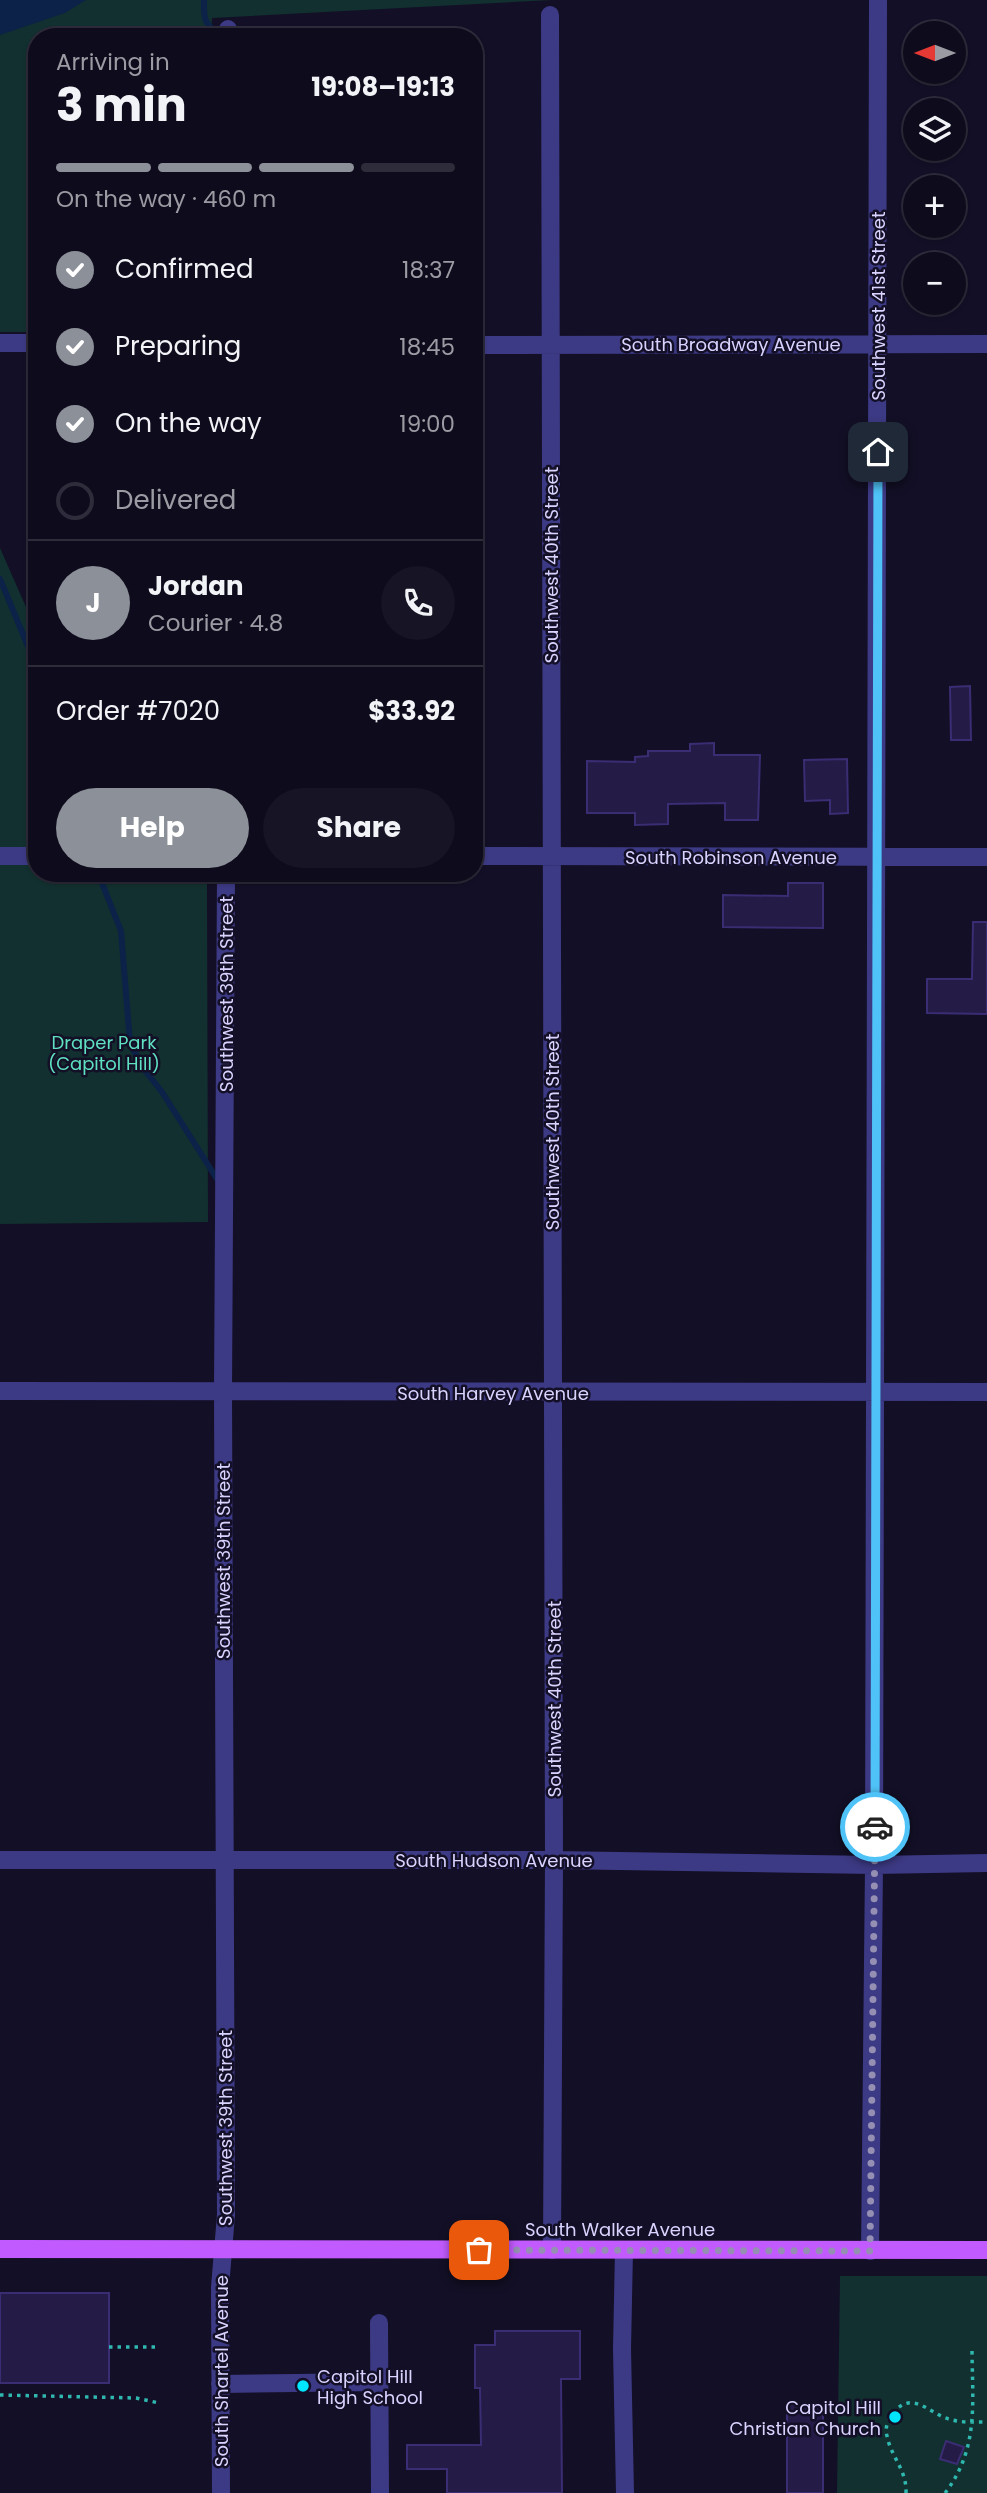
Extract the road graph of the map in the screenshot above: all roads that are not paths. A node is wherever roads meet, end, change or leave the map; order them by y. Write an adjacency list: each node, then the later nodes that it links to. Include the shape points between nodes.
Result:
1 (878, 0): 5 (street, Southwest 41st Street)
2 (550, 15): 8 (street, Southwest 40th Street)
3 (0, 343): 4 (street)
4 (28, 343)
5 (878, 344): 6 (street, South Broadway Avenue); 8 (street, South Broadway Avenue); 13 (street, Southwest 41st Street)
6 (987, 344)
7 (483, 345): 8 (street, South Broadway Avenue)
8 (551, 345): 12 (street, Southwest 40th Street)
9 (0, 856): 10 (street)
10 (28, 856)
11 (483, 856): 12 (street, South Robinson Avenue)
12 (552, 856): 13 (street, South Robinson Avenue); 20 (street, Southwest 40th Street)
13 (878, 856): 14 (street, South Robinson Avenue); 18 (street, Southwest 41st Street)
14 (987, 857)
15 (226, 882): 17 (street, Southwest 39th Street)
16 (0, 1391): 17 (street, South Harvey Avenue)
17 (223, 1391): 20 (street, South Harvey Avenue); 22 (street, Southwest 39th Street)
18 (876, 1392): 19 (street, South Harvey Avenue); 20 (street, South Harvey Avenue); 25 (street, Southwest 41st Street)
19 (987, 1392)
20 (552, 1393): 23 (street, Southwest 40th Street)
21 (0, 1860): 22 (street, South Hudson Avenue)
22 (224, 1860): 23 (street, South Hudson Avenue); 27 (street, Southwest 39th Street)
23 (554, 1860): 25 (street, South Hudson Avenue); 28 (street, Southwest 40th Street)
24 (987, 1863): 25 (street, South Hudson Avenue)
25 (874, 1865): 31 (street, Southwest 41st Street)
26 (0, 2249): 27 (main road, South Walker Avenue)
27 (223, 2249): 28 (main road, South Walker Avenue); 34 (street, South Shartel Avenue)
28 (552, 2250): 29 (main road, South Walker Avenue)
29 (624, 2250): 31 (main road, South Walker Avenue); 37 (street)
30 (987, 2250): 31 (main road, South Walker Avenue)
31 (870, 2251)
32 (379, 2323): 33 (street)
33 (380, 2382): 34 (street); 36 (street)
34 (220, 2384): 35 (street, South Shartel Avenue)
35 (221, 2493)
36 (380, 2493)
37 (625, 2493)

